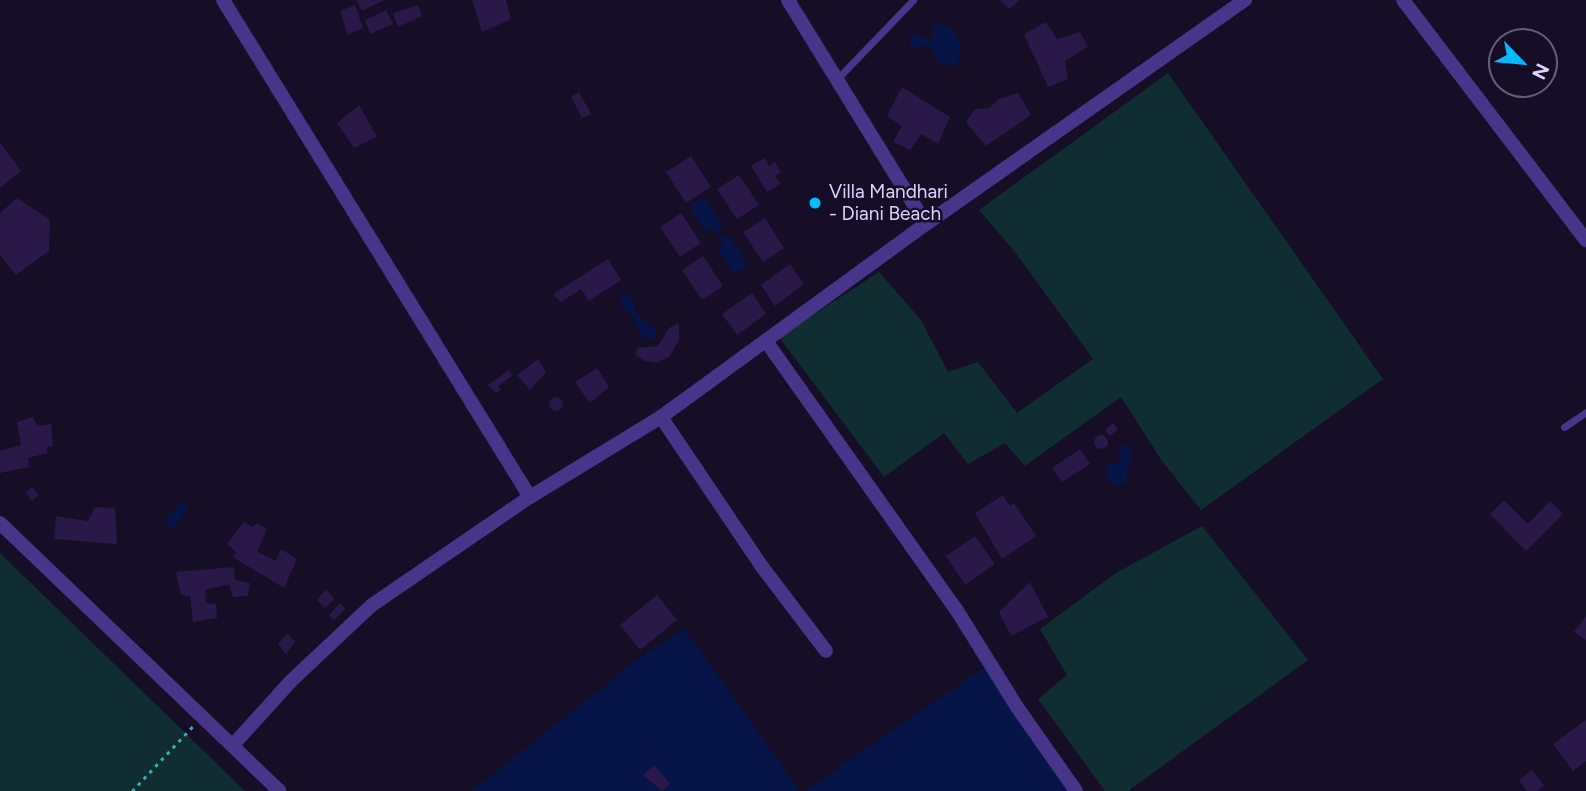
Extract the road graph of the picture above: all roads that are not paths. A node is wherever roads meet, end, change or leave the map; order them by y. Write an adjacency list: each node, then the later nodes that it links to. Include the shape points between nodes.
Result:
1 (223, 0): 13 (street)
2 (788, 0): 6 (street)
3 (913, 0): 6 (lane)
4 (1245, 0): 7 (street)
5 (1403, 0): 8 (street)
6 (838, 78): 7 (street)
7 (926, 224): 9 (street)
8 (1586, 240)
9 (766, 341): 11 (street); 18 (street, via 956,609)
10 (1586, 412): 12 (lane)
11 (661, 416): 13 (street); 15 (street, via 763,568)
12 (1564, 427)
13 (530, 497): 16 (street, via 372,605 291,681)
14 (0, 523): 16 (street)
15 (826, 651)
16 (233, 745): 17 (street)
17 (279, 791)
18 (1076, 791)

